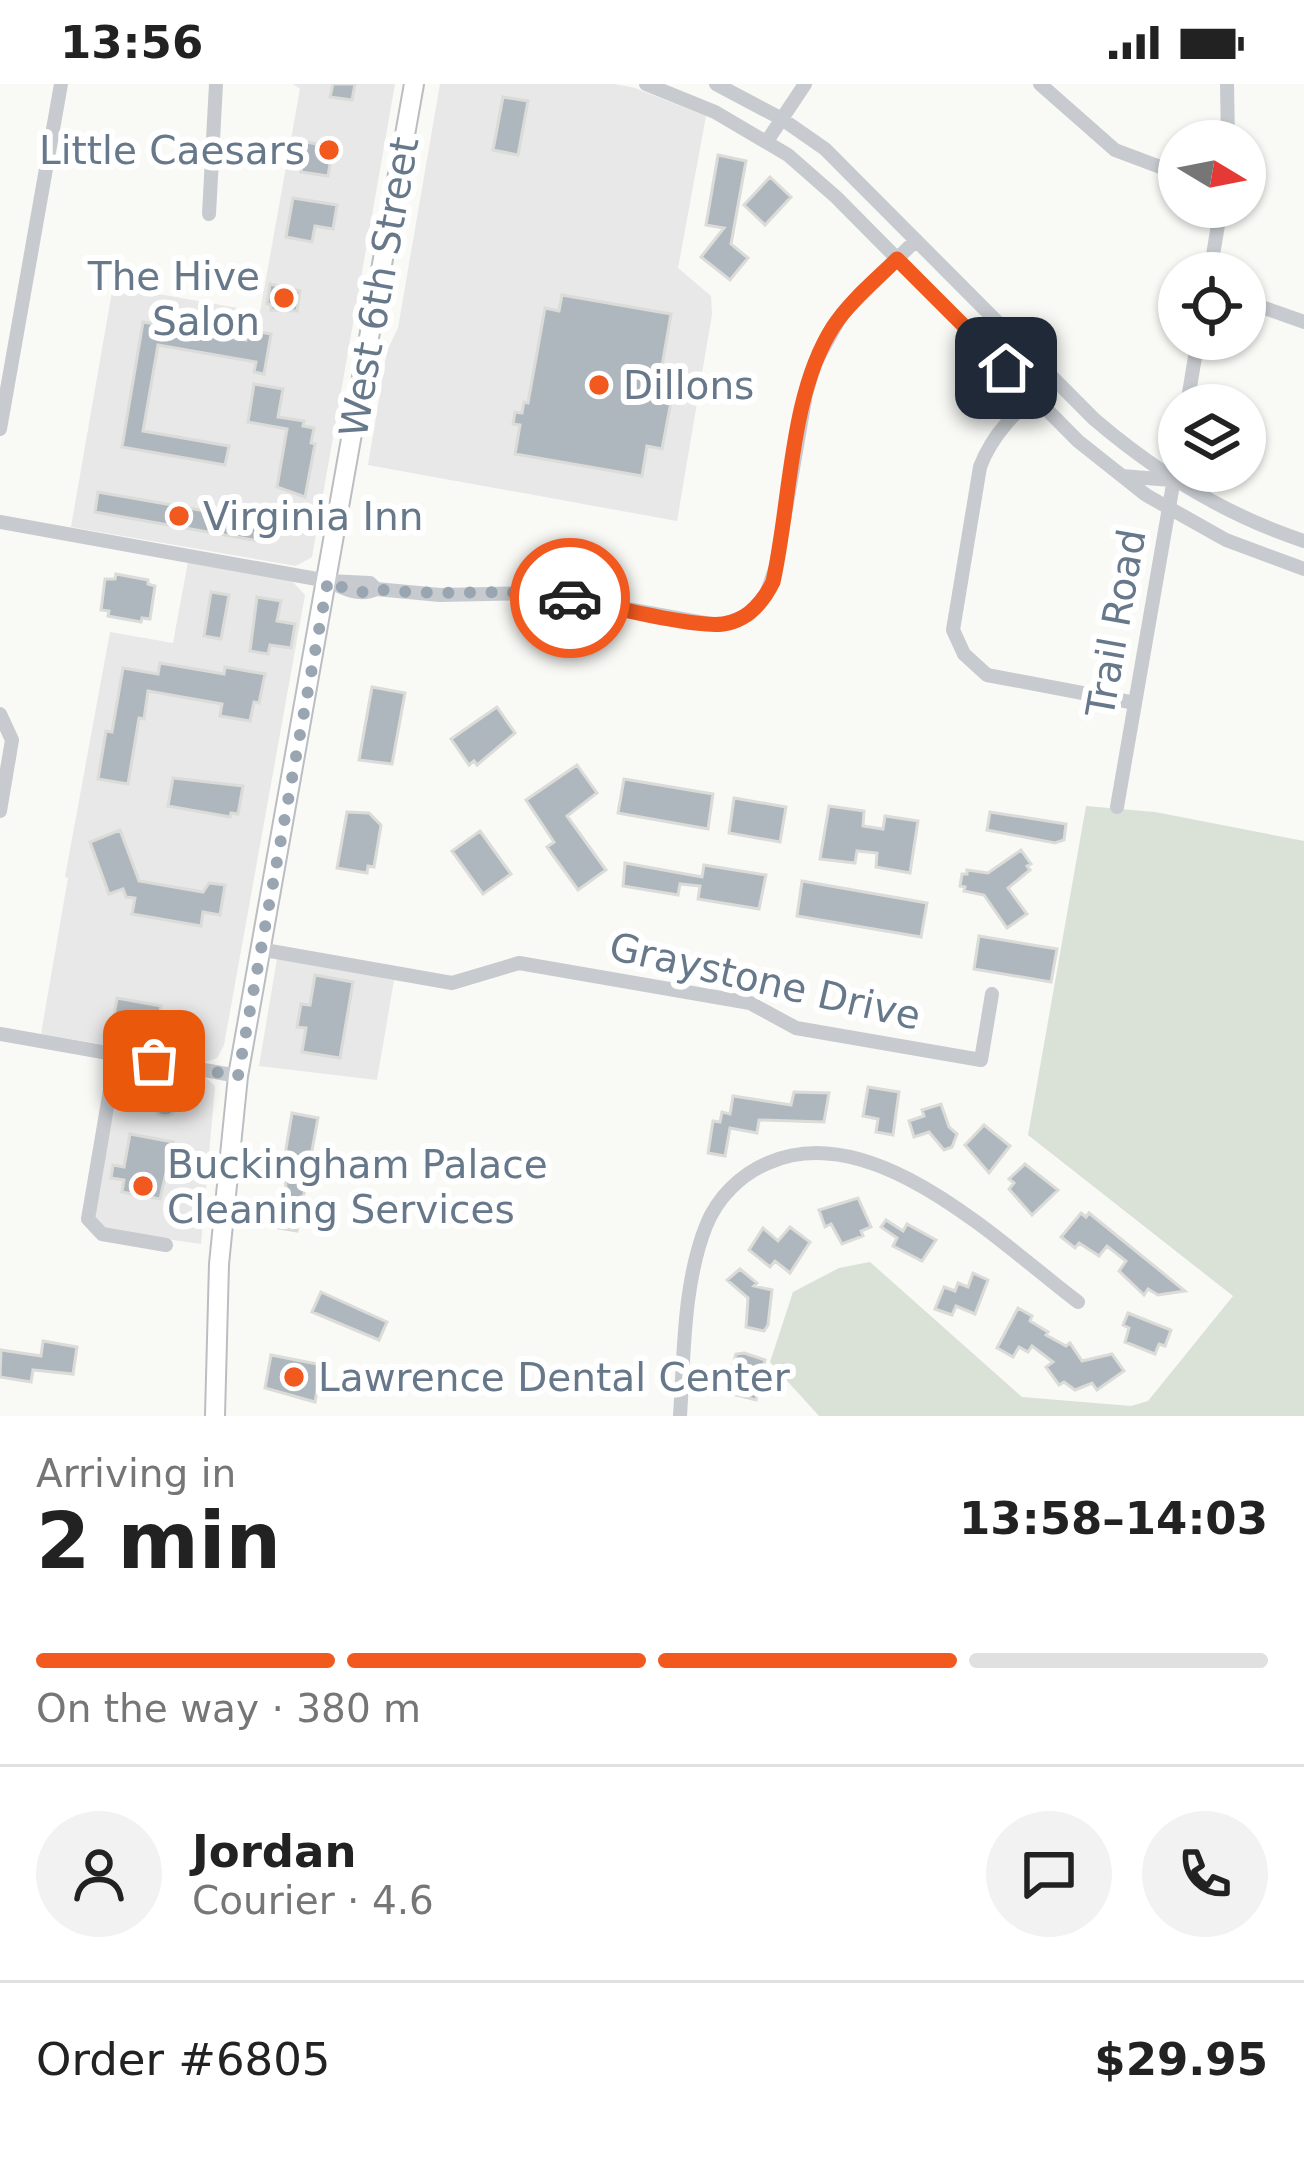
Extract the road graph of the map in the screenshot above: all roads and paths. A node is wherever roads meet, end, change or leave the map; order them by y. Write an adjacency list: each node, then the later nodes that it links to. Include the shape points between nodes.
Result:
1 (61, 84): 18 (street)
2 (217, 84): 13 (street)
3 (414, 84): 31 (main road, West 6th Street)
4 (646, 84): 11 (street)
5 (716, 84): 9 (street)
6 (805, 84): 9 (street)
7 (1040, 84): 12 (street, via 1115,150)
8 (1227, 84): 10 (street)
9 (782, 119): 11 (street); 14 (street)
10 (1228, 120)
11 (767, 141): 15 (street)
12 (1158, 166)
13 (209, 214)
14 (916, 240): 15 (street); 19 (street)
15 (897, 259): 20 (street); 31 (street, via 842,314 815,363 773,582 748,614 710,624 538,593 426,595)
16 (1266, 308): 17 (street)
17 (1304, 322)
18 (8, 336): 21 (street)
19 (1053, 378): 20 (street); 22 (street)
20 (1033, 396): 23 (street); 32 (street, via 994,437 980,467 953,616 958,644 972,664 999,679)
21 (0, 429)
22 (1158, 469)
23 (1122, 476): 24 (street); 27 (street)
24 (1158, 479)
25 (1172, 492): 27 (street, Trail Road)
26 (1195, 492): 29 (street)
27 (1169, 509): 30 (street); 32 (street, Trail Road)
28 (0, 522): 31 (street)
29 (1304, 541)
30 (1304, 569)
31 (328, 580): 36 (main road, West 6th Street)
32 (1135, 703): 34 (street, Trail Road)
33 (0, 714): 35 (street, via 11,740)
34 (1117, 807)
35 (0, 811)
36 (260, 949): 37 (street, Graystone Drive, via 452,983 519,963 750,1003 796,1028 980,1060); 40 (main road, West 6th Street)
37 (992, 994)
38 (0, 1034): 39 (street)
39 (116, 1054): 40 (street); 41 (street, via 88,1219 102,1234)
40 (238, 1076): 43 (main road, West 6th Street, via 220,1237)
41 (166, 1245)
42 (1078, 1302): 44 (street, via 913,1181 828,1154 787,1156 740,1179 707,1222)
43 (215, 1416)
44 (680, 1416)

